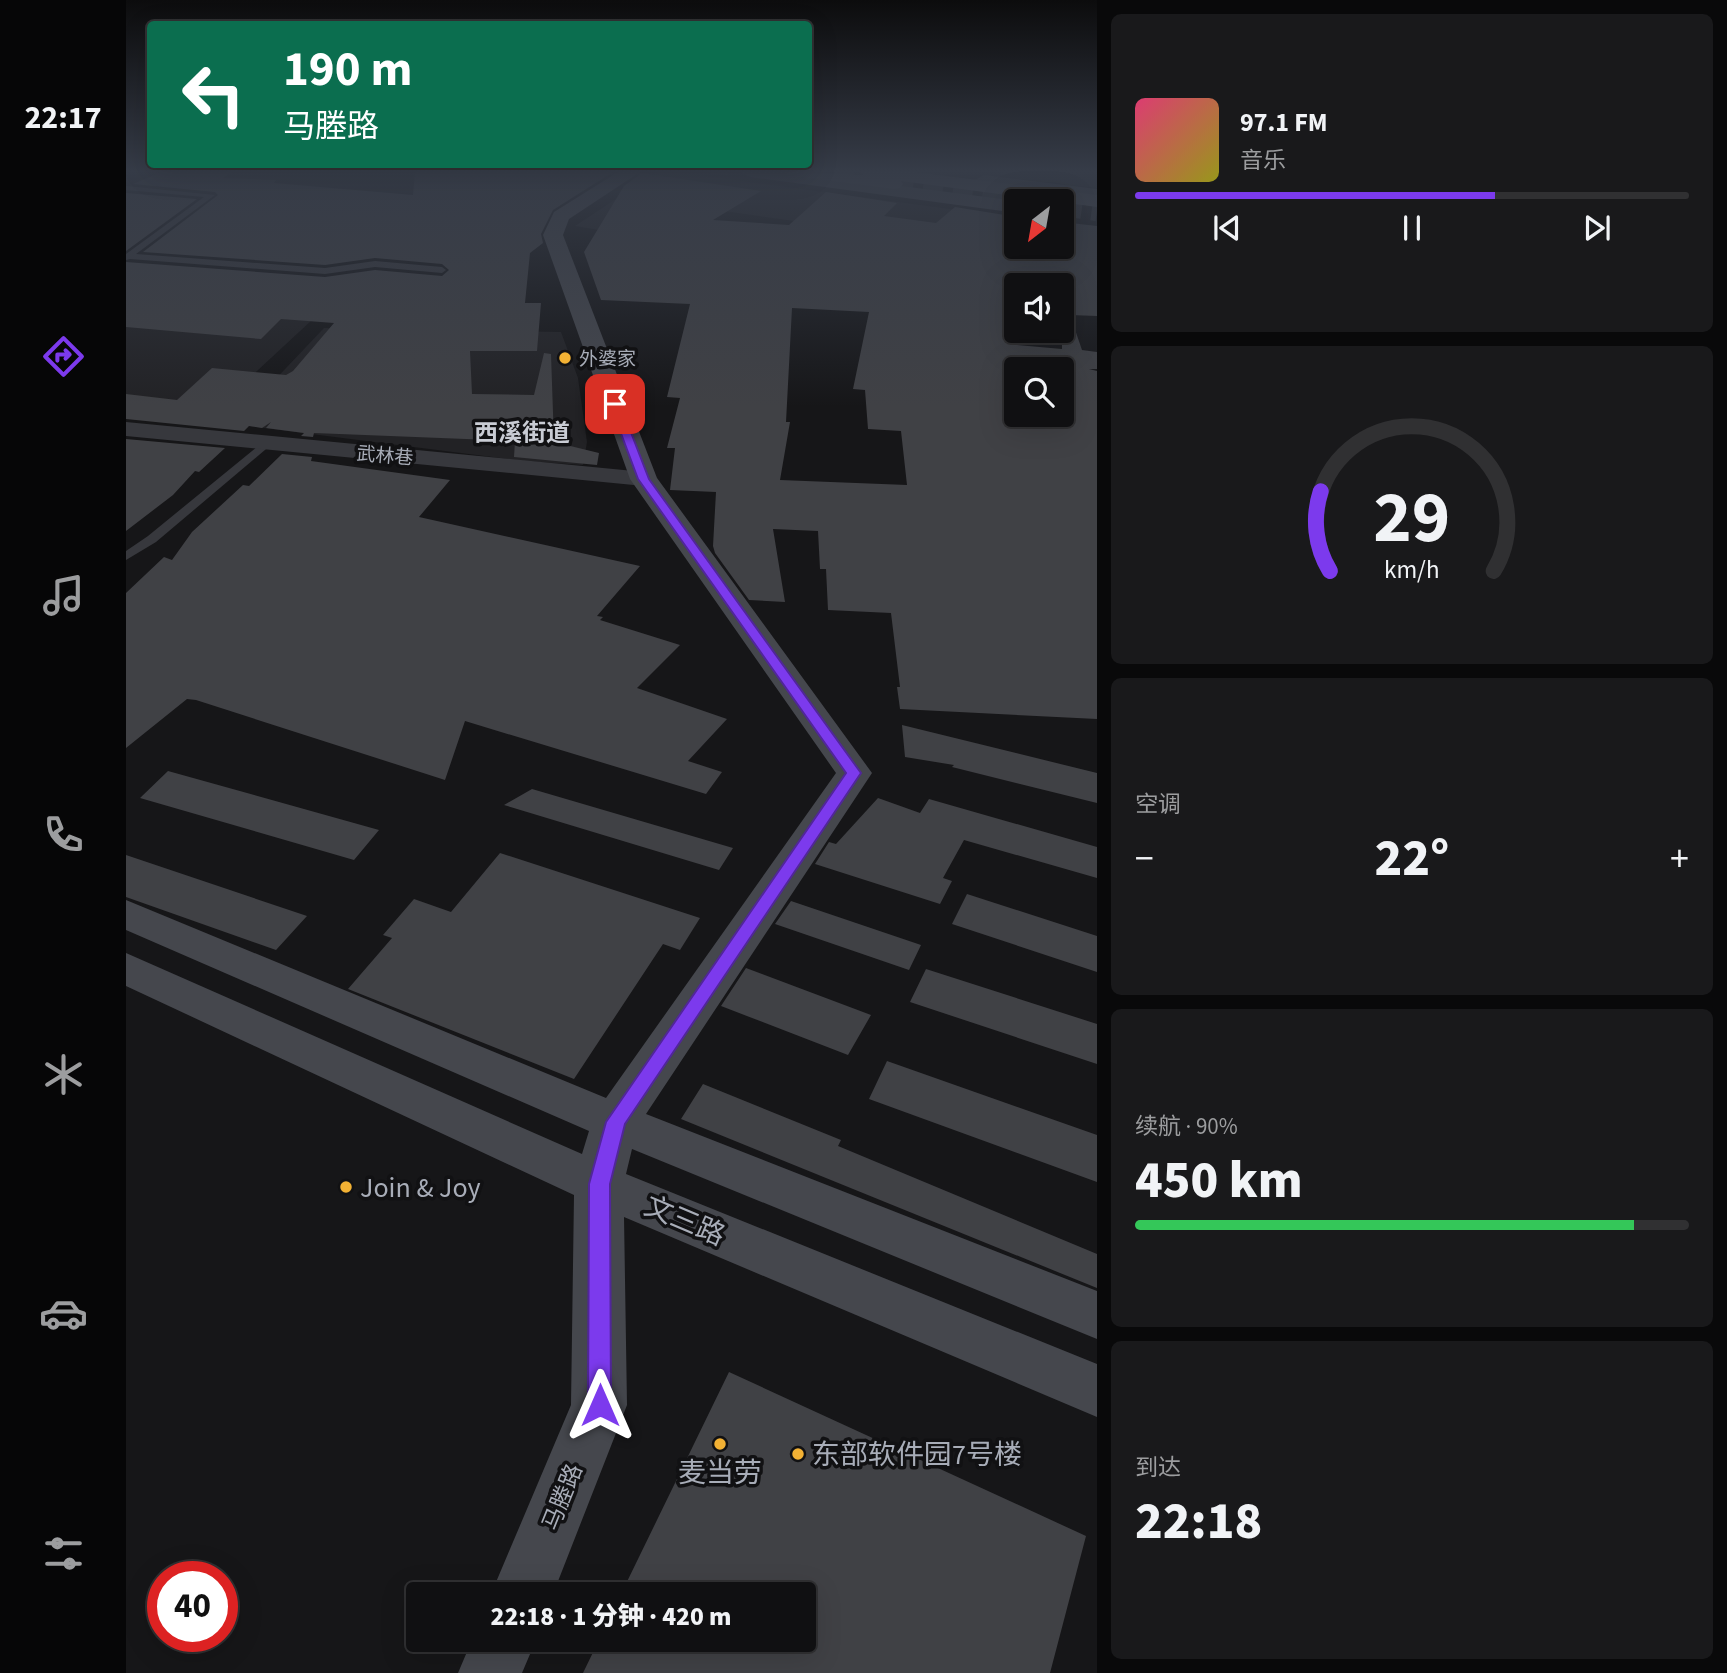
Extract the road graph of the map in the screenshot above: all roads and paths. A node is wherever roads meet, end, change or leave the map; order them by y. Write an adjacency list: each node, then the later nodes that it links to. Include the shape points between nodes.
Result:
1 (559, 250): 6 (street, 马塍路)
2 (127, 257): 3 (lane, via 325,271 375,264)
3 (442, 270)
4 (126, 429): 5 (street, 武林巷)
5 (267, 444): 6 (street, 武林巷); 7 (lane)
6 (643, 479): 10 (street, 马塍路, via 854,773)
7 (126, 556)
8 (126, 914): 10 (street)
9 (126, 968): 11 (street, 文三路)
10 (615, 1122): 11 (street, 马塍路); 12 (street)
11 (599, 1184): 13 (street, 文三路); 14 (street, 马塍路, via 600,1405)
12 (1097, 1315)
13 (1097, 1391)
14 (527, 1582)
15 (499, 1652): 16 (street)
16 (490, 1673)

